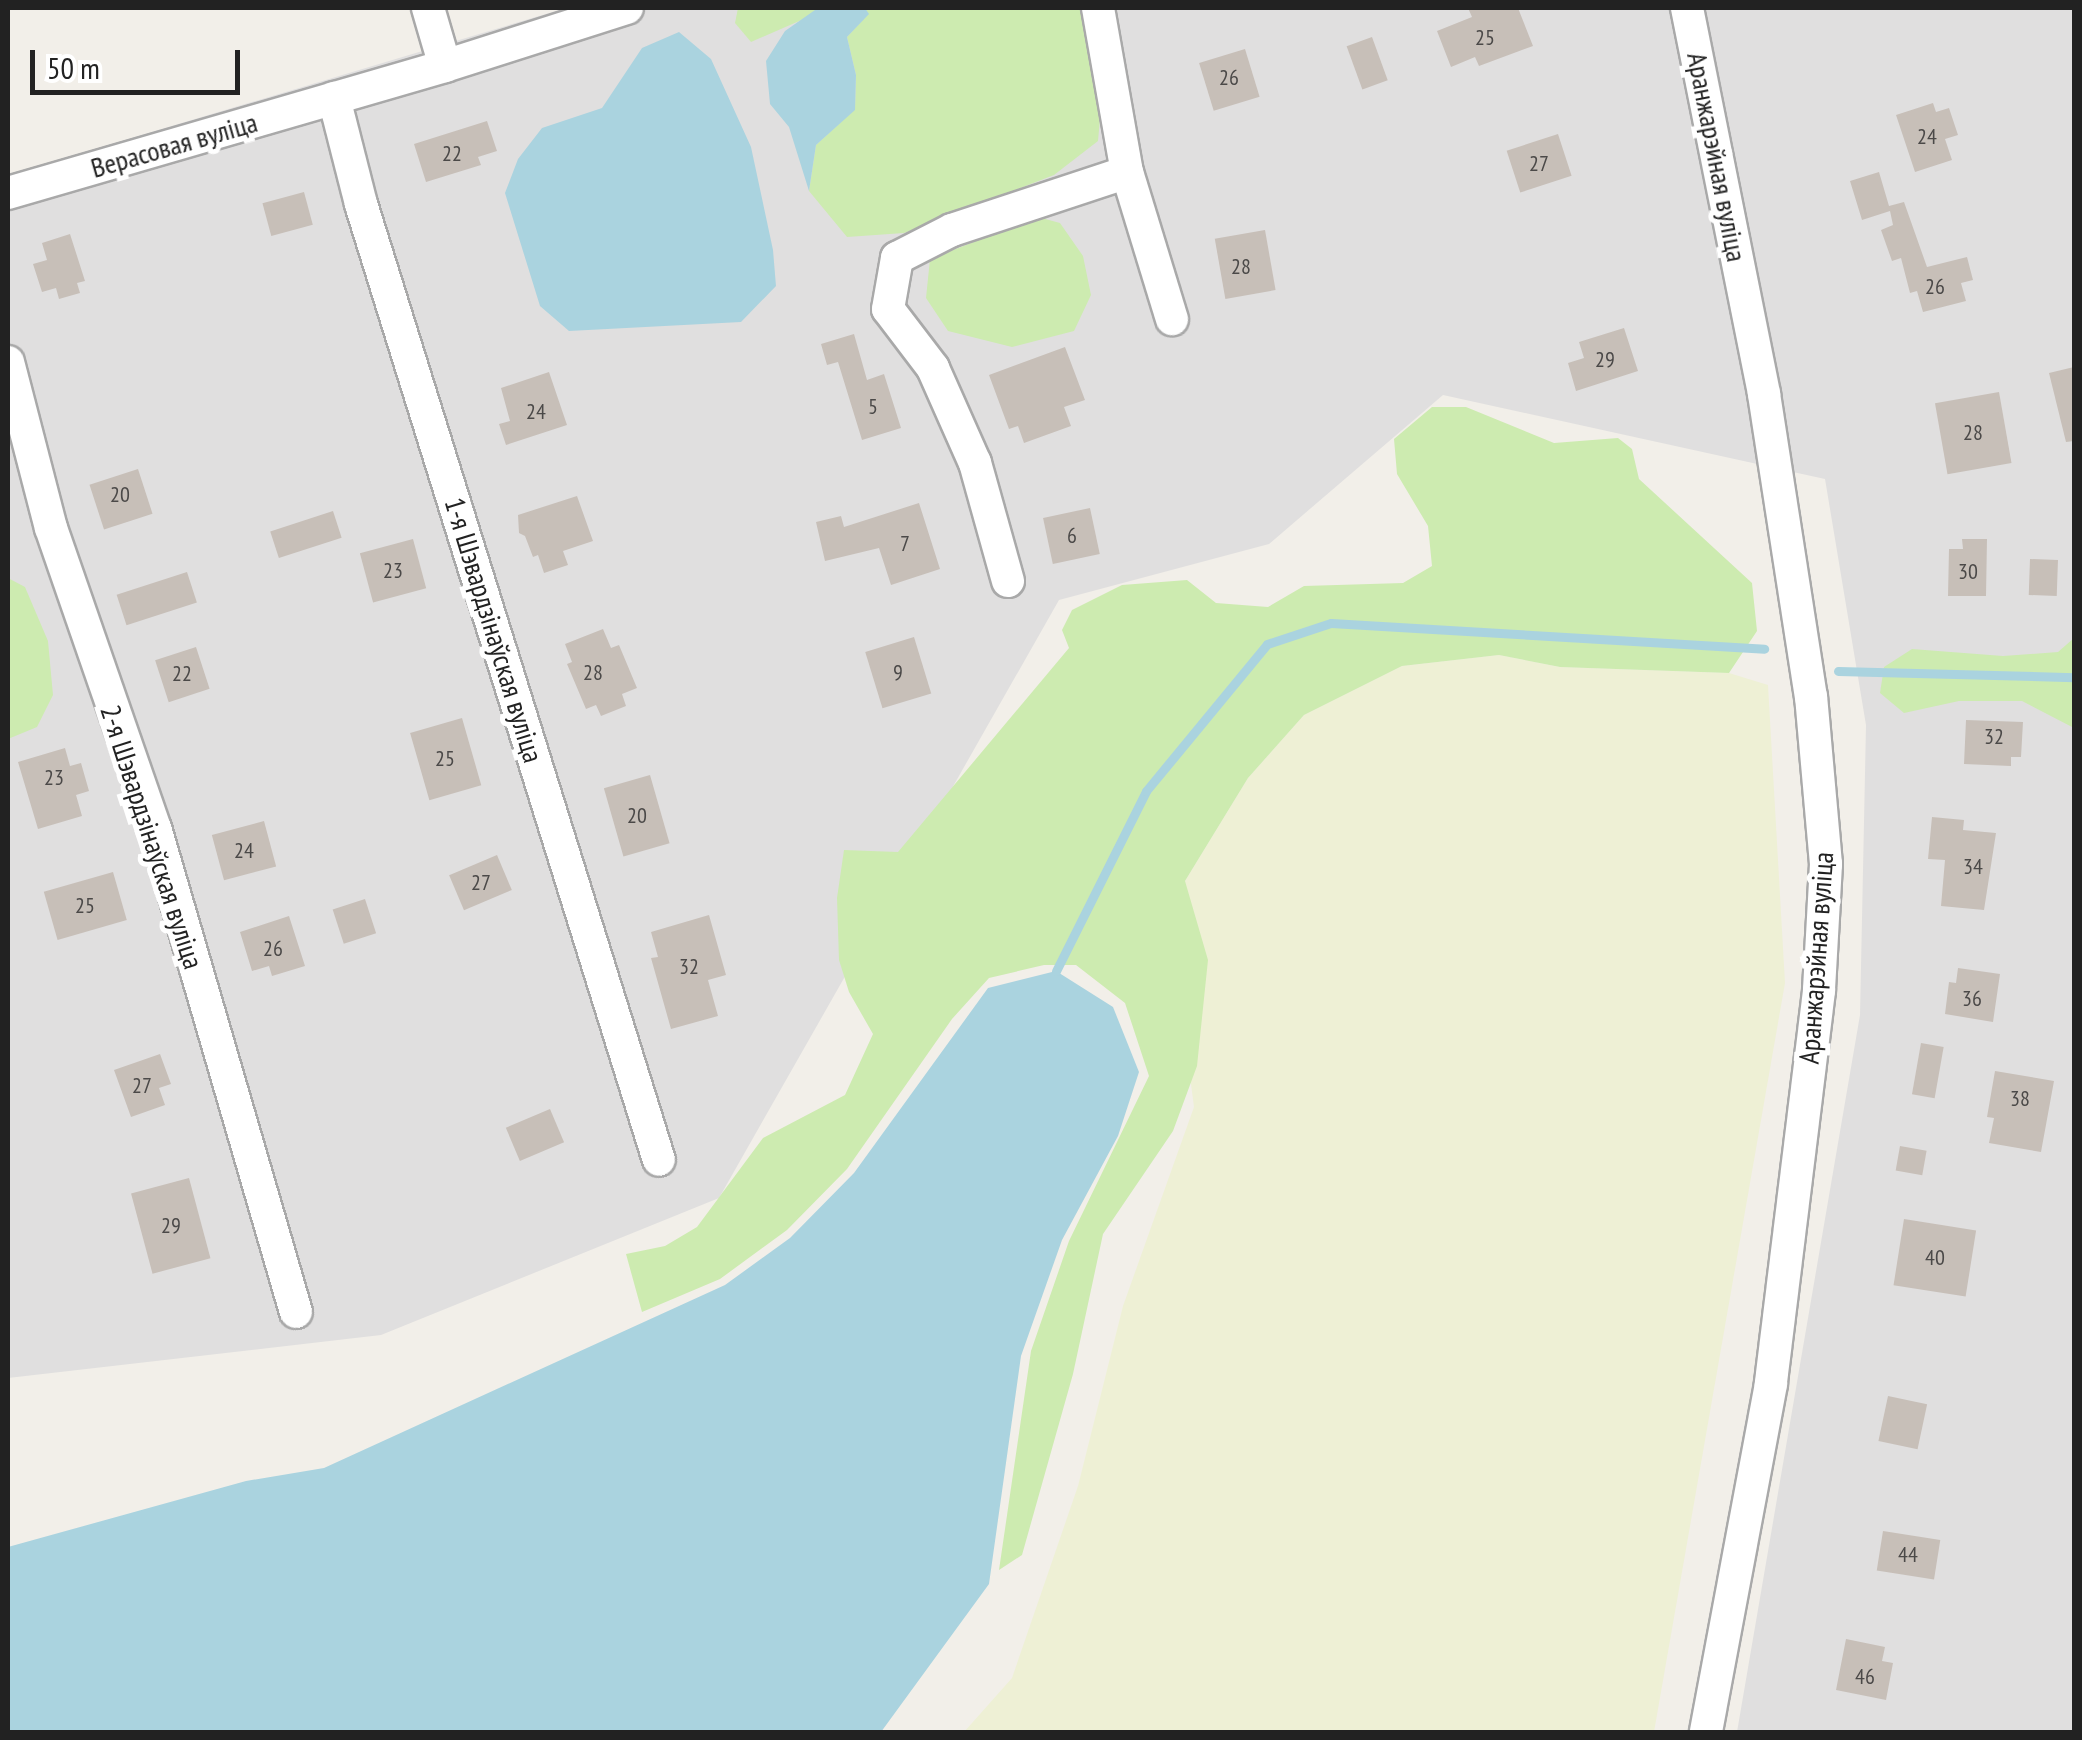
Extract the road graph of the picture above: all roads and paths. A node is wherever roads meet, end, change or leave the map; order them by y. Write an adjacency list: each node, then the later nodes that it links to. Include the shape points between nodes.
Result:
1 (428, 8): 5 (street)
2 (627, 8): 5 (street, Верасовая вуліца)
3 (1098, 8): 7 (street)
4 (1687, 8): 14 (street, Аранжарэйная вуліца, via 1764,394 1811,696 1826,864 1819,991 1772,1384)
5 (445, 66): 6 (street, Верасовая вуліца)
6 (334, 98): 8 (street, Верасовая вуліца); 12 (street, 1-я Шэвардзінаўская вуліца, via 361,204)
7 (1128, 172): 9 (street); 11 (street, via 952,230 897,258 888,308 940,384 975,463)
8 (8, 193)
9 (1172, 320)
10 (8, 362): 13 (street, 2-я Шэвардзінаўская вуліца, via 52,528 154,828)
11 (1008, 580)
12 (659, 1160)
13 (296, 1312)
14 (1706, 1732)

